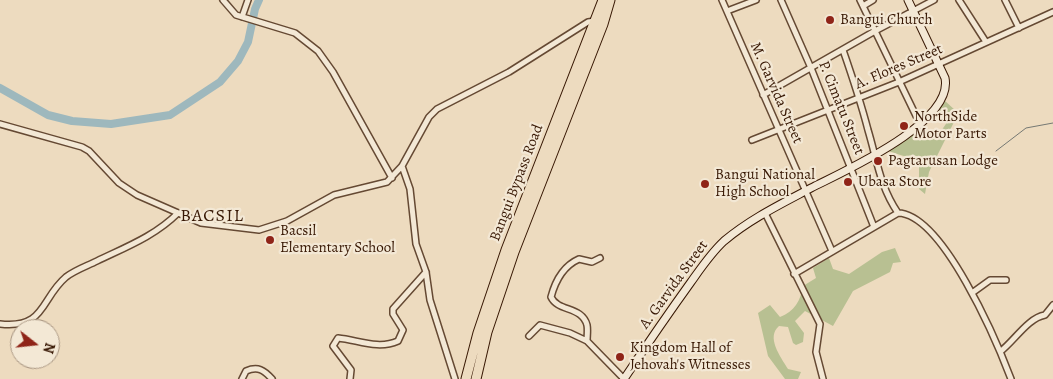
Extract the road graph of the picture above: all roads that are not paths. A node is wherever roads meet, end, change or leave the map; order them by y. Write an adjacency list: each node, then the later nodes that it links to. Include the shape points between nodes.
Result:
1 (223, 0): 18 (street)
2 (248, 0): 18 (street)
3 (603, 0): 19 (highway, Bangui Bypass Road)
4 (610, 0): 19 (highway, Bangui Bypass Road)
5 (722, 0): 16 (street, M. Garvida Street)
6 (756, 0): 16 (street)
7 (781, 0): 25 (street, P. Cimatu Street)
8 (860, 0): 14 (street)
9 (873, 0): 14 (street)
10 (908, 0): 15 (main road, A. Garvida Street)
11 (934, 0): 15 (street)
12 (959, 0): 22 (street)
13 (1004, 0): 20 (street)
14 (863, 6): 21 (street)
15 (914, 11): 21 (street); 24 (main road, A. Garvida Street)
16 (727, 12): 27 (street, M. Garvida Street)
17 (1053, 12): 20 (street, A. Flores Street)
18 (243, 18): 37 (street, via 295,33 318,51)
19 (600, 23): 35 (street, via 588,22 509,72 437,109 429,117); 58 (highway, Bangui Bypass Road, via 506,250); 59 (highway, Bangui Bypass Road, via 514,252)
20 (1019, 28): 22 (street, A. Flores Street)
21 (875, 31): 23 (street); 26 (street)
22 (986, 42): 24 (street, A. Flores Street)
23 (843, 50): 25 (street); 28 (street)
24 (939, 64): 26 (street, A. Flores Street); 31 (main road, A. Garvida Street, via 945,82 944,96)
25 (811, 68): 27 (street); 29 (street, P. Cimatu Street)
26 (899, 82): 28 (street, A. Flores Street); 31 (street)
27 (762, 95): 32 (street, M. Garvida Street)
28 (859, 98): 29 (street, A. Flores Street); 34 (street)
29 (828, 110): 32 (street, A. Flores Street); 36 (street, P. Cimatu Street)
30 (0, 124): 39 (street, via 82,147 128,190)
31 (920, 124): 34 (main road, A. Garvida Street)
32 (778, 130): 33 (street, A. Flores Street); 38 (street, M. Garvida Street)
33 (752, 140)
34 (875, 153): 36 (main road, A. Garvida Street); 41 (street, via 885,192)
35 (402, 166): 37 (street); 45 (street, via 413,205 416,244)
36 (851, 166): 38 (main road, A. Garvida Street); 42 (street, P. Cimatu Street)
37 (392, 178): 39 (street, via 379,185 334,195 264,230 206,224)
38 (806, 191): 40 (main road, A. Garvida Street); 43 (street, M. Garvida Street)
39 (178, 213): 50 (street, via 154,233 66,277 39,312 26,322 20,325)
40 (765, 213): 46 (street); 60 (main road, A. Garvida Street, via 742,227 712,253)
41 (898, 213): 42 (street); 48 (street, via 922,223 933,233)
42 (874, 227): 43 (street)
43 (832, 251): 46 (street)
44 (600, 258): 52 (street, via 592,262 579,259 570,265 557,281 551,297 583,317 587,324)
45 (426, 272): 56 (street, via 393,309 403,330 398,341 384,345 338,338 334,342 351,370); 57 (street, via 430,300)
46 (794, 274): 61 (street, via 820,324 816,352)
47 (1006, 280): 48 (street, via 990,280)
48 (972, 293): 53 (street)
49 (1053, 305): 53 (street, via 1045,315 1036,316)
50 (0, 324)
51 (529, 336): 52 (street, via 540,325)
52 (587, 341): 60 (street)
53 (1001, 351): 62 (street)
54 (242, 379): 55 (street, via 246,371 258,368)
55 (272, 379)
56 (350, 379)
57 (455, 379)
58 (466, 379)
59 (476, 379)
60 (624, 379)
61 (823, 379)
62 (1011, 379)

